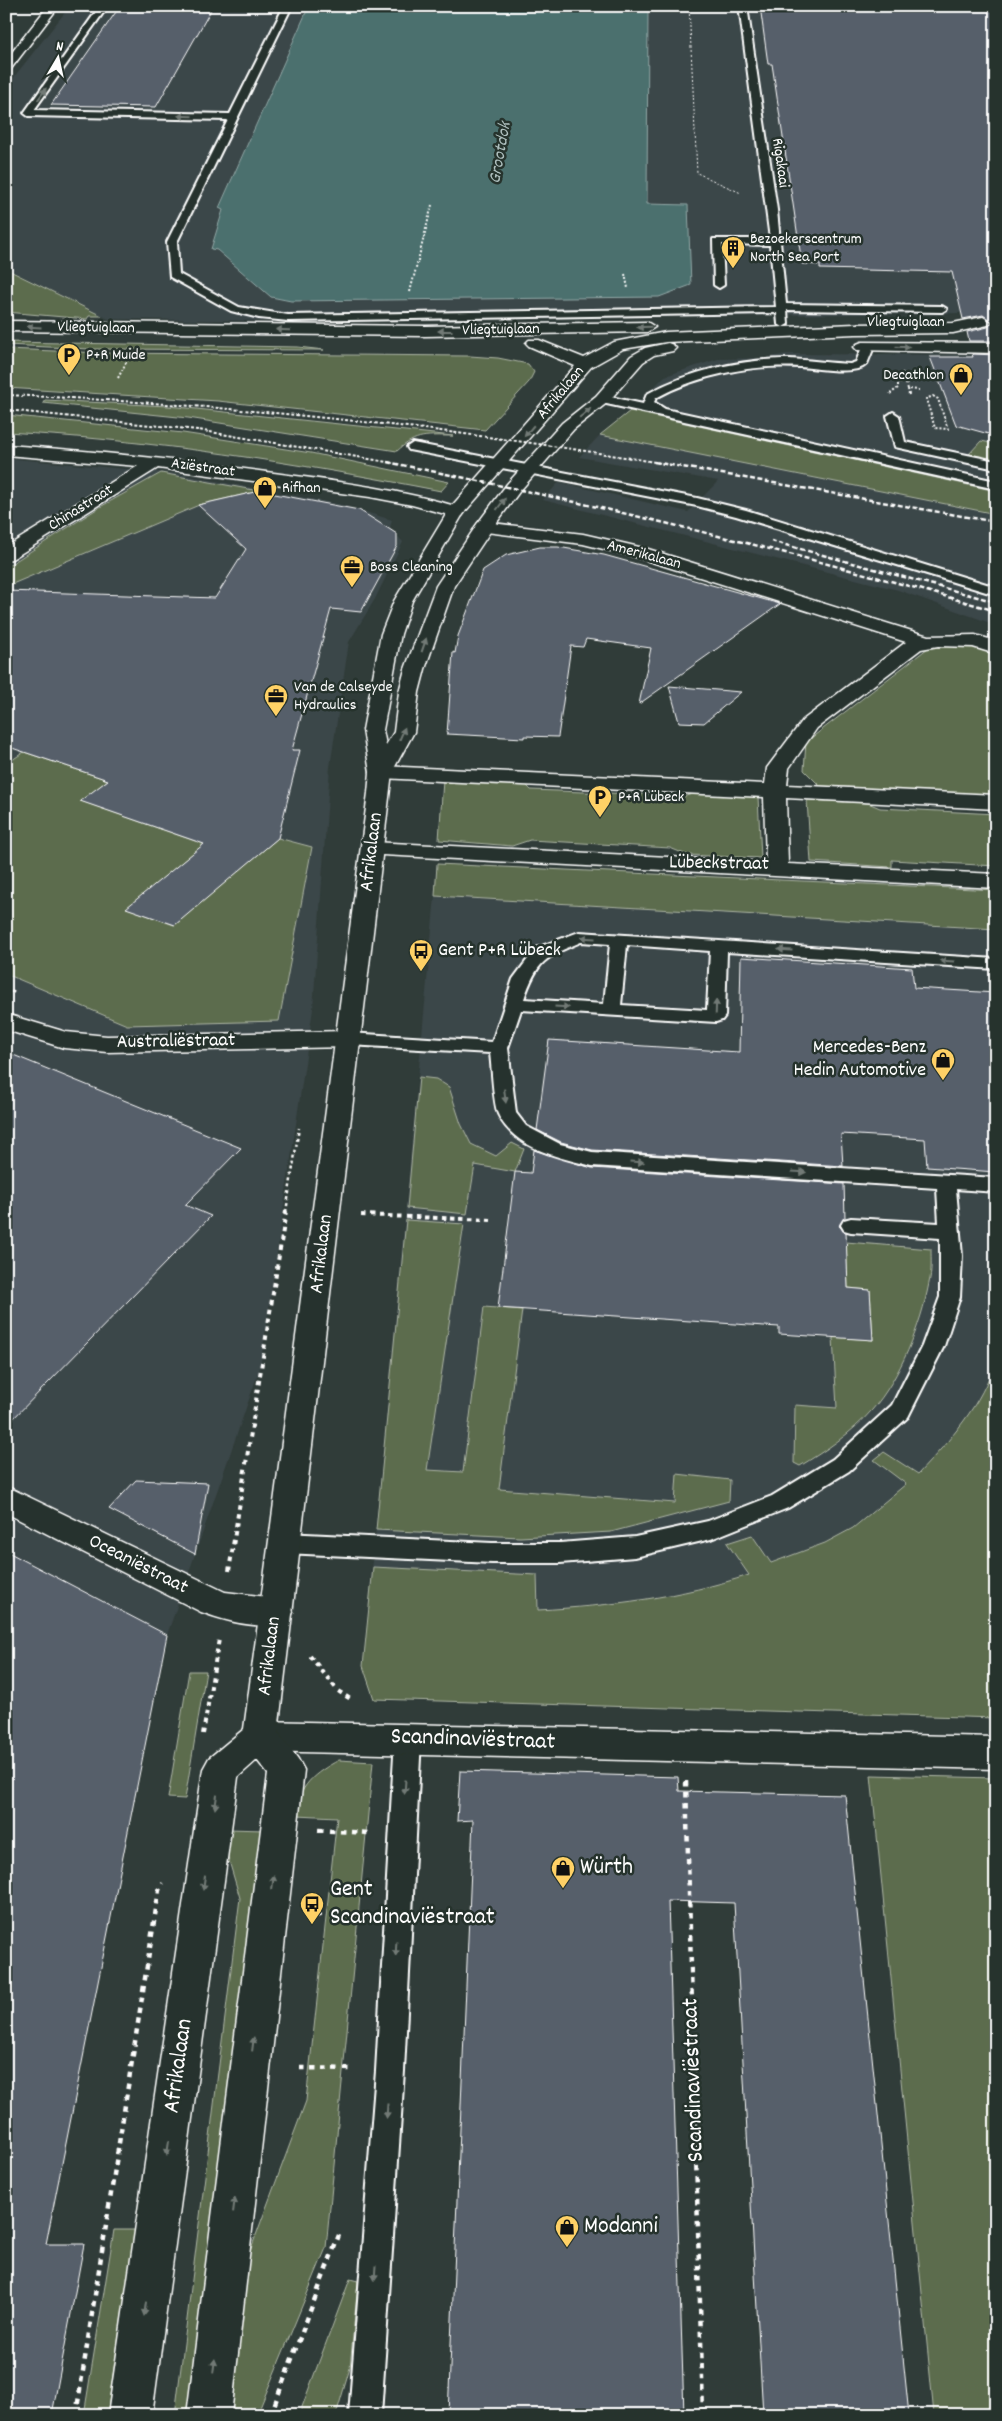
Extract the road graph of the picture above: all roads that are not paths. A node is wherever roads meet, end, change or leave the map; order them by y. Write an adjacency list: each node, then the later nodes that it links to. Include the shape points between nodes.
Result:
1 (54, 6): 5 (main road)
2 (104, 6): 6 (lane, one-way to 2, via 28,113)
3 (288, 6): 6 (lane)
4 (743, 6): 7 (lane, Rigakaai)
5 (6, 68)
6 (234, 117): 10 (lane, via 172,242 174,274 235,310 288,318)
7 (774, 242): 8 (lane, via 716,242); 10 (lane, Rigakaai)
8 (719, 285)
9 (942, 308): 10 (lane)
10 (781, 314): 11 (main road, Vliegtuiglaan); 13 (main road, Vliegtuiglaan, one-way to 13)
11 (989, 322): 16 (main road, via 953,328 692,335)
12 (6, 326): 13 (main road, Vliegtuiglaan, one-way to 12, via 426,331)
13 (581, 329): 16 (main road, via 610,338)
14 (6, 337): 15 (main road, Vliegtuiglaan)
15 (534, 344): 16 (main road, Vliegtuiglaan); 22 (main road)
16 (619, 345): 17 (main road, Vliegtuiglaan); 22 (main road, Afrikalaan); 23 (main road)
17 (685, 346): 18 (main road, Vliegtuiglaan); 23 (main road, Afrikalaan, via 650,351)
18 (803, 347)
19 (849, 347): 20 (main road, Vliegtuiglaan)
20 (868, 347): 21 (main road, Vliegtuiglaan, one-way to 21); 25 (lane, via 861,364 851,367 782,362 760,364 675,385 651,396 648,403)
21 (996, 348)
22 (584, 364): 30 (main road, Afrikalaan, one-way to 30)
23 (628, 369): 24 (main road, Afrikalaan)
24 (602, 399): 25 (lane); 32 (main road, Afrikalaan, one-way to 24, via 568,426)
25 (661, 412): 33 (lane)
26 (893, 416): 31 (lane, via 899,444)
27 (413, 447): 30 (lane)
28 (6, 450): 29 (main road, Aziëstraat)
29 (156, 462): 34 (main road, Aziëstraat, via 343,488); 36 (main road, Chinastraat)
30 (500, 464): 32 (lane); 34 (main road, Afrikalaan)
31 (996, 465)
32 (530, 469): 35 (main road, Afrikalaan, one-way to 32); 37 (lane, via 732,510)
33 (996, 485)
34 (456, 512): 40 (main road, Afrikalaan, via 403,601 391,634 373,730)
35 (484, 527): 38 (main road, Amerikalaan, via 583,539 642,553); 40 (main road, Afrikalaan, one-way to 35, via 404,732 415,670 445,586)
36 (6, 555)
37 (996, 591)
38 (927, 642): 39 (main road, via 975,641); 41 (main road, Lübeckstraat, via 915,644 810,724 778,768)
39 (996, 648)
40 (381, 772): 41 (main road); 43 (main road, Afrikalaan)
41 (775, 791): 42 (main road); 44 (main road, Lübeckstraat)
42 (996, 802)
43 (372, 849): 44 (main road, Lübeckstraat); 52 (main road, Afrikalaan)
44 (777, 869): 45 (main road)
45 (996, 881)
46 (619, 940): 47 (lane); 49 (lane, one-way to 49, via 578,938 542,952 522,979); 50 (lane)
47 (718, 945): 48 (lane, one-way to 47); 50 (lane, one-way to 47, via 716,1016)
48 (996, 964)
49 (514, 1004): 50 (lane, one-way to 50); 53 (lane)
50 (612, 1010)
51 (6, 1022): 52 (main road, Australiëstraat, via 64,1040 107,1044)
52 (349, 1039): 53 (lane); 59 (main road, Afrikalaan)
53 (499, 1048): 54 (lane, one-way to 54, via 507,1113 519,1131 554,1149 592,1159)
54 (946, 1182): 55 (lane); 57 (lane)
55 (996, 1185)
56 (851, 1225): 57 (lane)
57 (950, 1231): 59 (lane, via 950,1297 933,1346 900,1411 841,1465 780,1502 711,1530 635,1547 569,1553 492,1553)
58 (6, 1498): 60 (main road, Oceaniëstraat, via 212,1602)
59 (285, 1543): 60 (main road, Afrikalaan)
60 (276, 1612): 61 (main road, Afrikalaan)
61 (260, 1736): 62 (main road, Scandinaviëstraat); 64 (main road, Afrikalaan, one-way to 64, via 220,1769); 65 (main road, one-way to 61, via 286,1770)
62 (395, 1738): 63 (main road, Scandinaviëstraat); 66 (lane, one-way to 66, via 390,2071)
63 (996, 1753)
64 (130, 2415)
65 (208, 2415)
66 (365, 2415)

